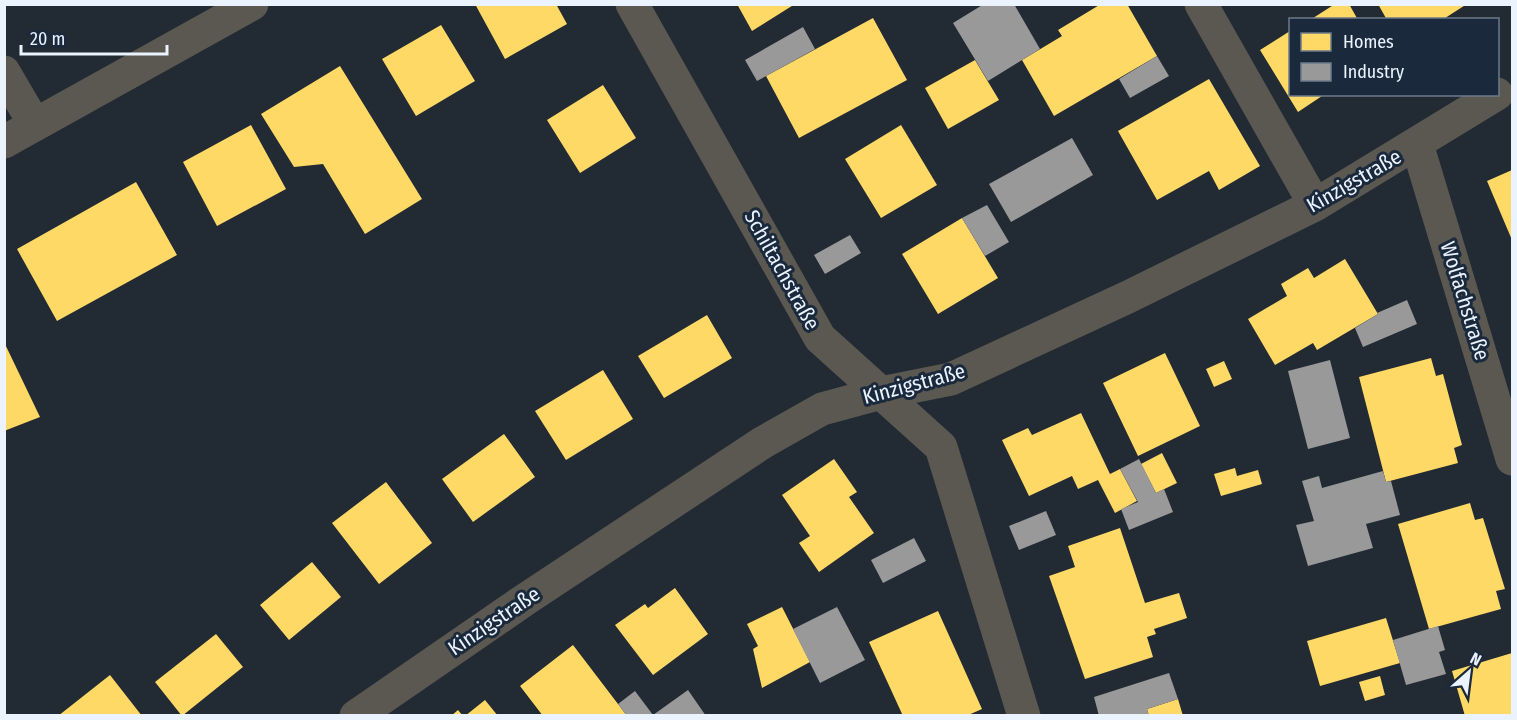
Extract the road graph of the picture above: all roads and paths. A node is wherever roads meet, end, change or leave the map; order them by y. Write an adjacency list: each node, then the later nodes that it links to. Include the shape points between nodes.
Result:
1 (252, 4): 8 (street)
2 (632, 4): 12 (street, Schiltachstraße, via 820,338)
3 (1201, 4): 11 (street)
4 (4, 72): 8 (street)
5 (1512, 85): 6 (street, Kinzigstraße)
6 (1499, 93)
7 (1494, 96): 10 (street, Kinzigstraße)
8 (35, 125): 9 (street)
9 (4, 142)
10 (1417, 144): 11 (street, Kinzigstraße); 13 (street, Wolfachstraße)
11 (1315, 205): 12 (street, Kinzigstraße, via 951,379)
12 (881, 393): 14 (street, Kinzigstraße, via 822,409 762,443); 15 (street, Schiltachstraße, via 940,447)
13 (1512, 459)
14 (356, 716)
15 (1024, 716)

